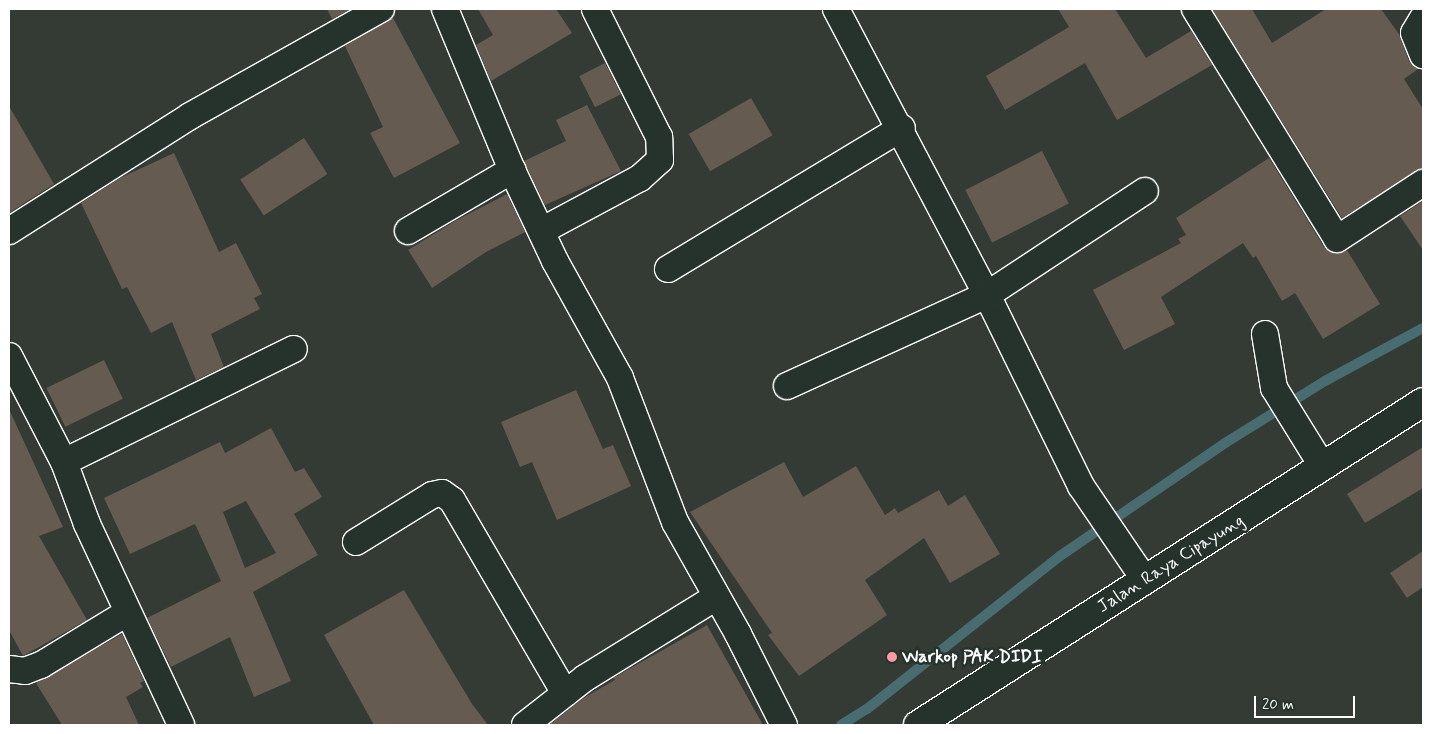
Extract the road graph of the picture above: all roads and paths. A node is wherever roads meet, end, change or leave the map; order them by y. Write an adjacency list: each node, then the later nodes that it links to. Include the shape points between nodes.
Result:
1 (381, 9): 12 (street, via 190,116)
2 (445, 9): 9 (street)
3 (595, 9): 13 (street, via 659,137 660,160 640,178)
4 (836, 9): 8 (street)
5 (1195, 9): 10 (street, via 1337,239)
6 (1423, 18): 7 (street, via 1414,33)
7 (1423, 55)
8 (902, 128): 15 (street); 16 (street)
9 (512, 170): 13 (street); 14 (street)
10 (1423, 183)
11 (1145, 191): 16 (street)
12 (9, 230)
13 (543, 230): 26 (street, via 556,261 620,378 675,522)
14 (408, 231)
15 (668, 269)
16 (987, 295): 20 (street); 25 (street, via 1081,486)
17 (1265, 334): 23 (street, via 1274,388)
18 (294, 349): 22 (street)
19 (9, 356): 22 (street)
20 (788, 386)
21 (1423, 402): 23 (main road, Jalan Raya Cipayung)
22 (64, 462): 27 (street)
23 (1323, 466): 25 (main road, Jalan Raya Cipayung)
24 (356, 542): 29 (street, via 432,495 442,493 452,500)
25 (1145, 580): 33 (main road, Jalan Raya Cipayung)
26 (716, 597): 29 (street, via 626,651); 32 (street)
27 (128, 613): 28 (street, via 41,664 25,671); 30 (street)
28 (9, 669)
29 (565, 693): 31 (street)
30 (181, 725)
31 (525, 725)
32 (784, 725)
33 (918, 725)

